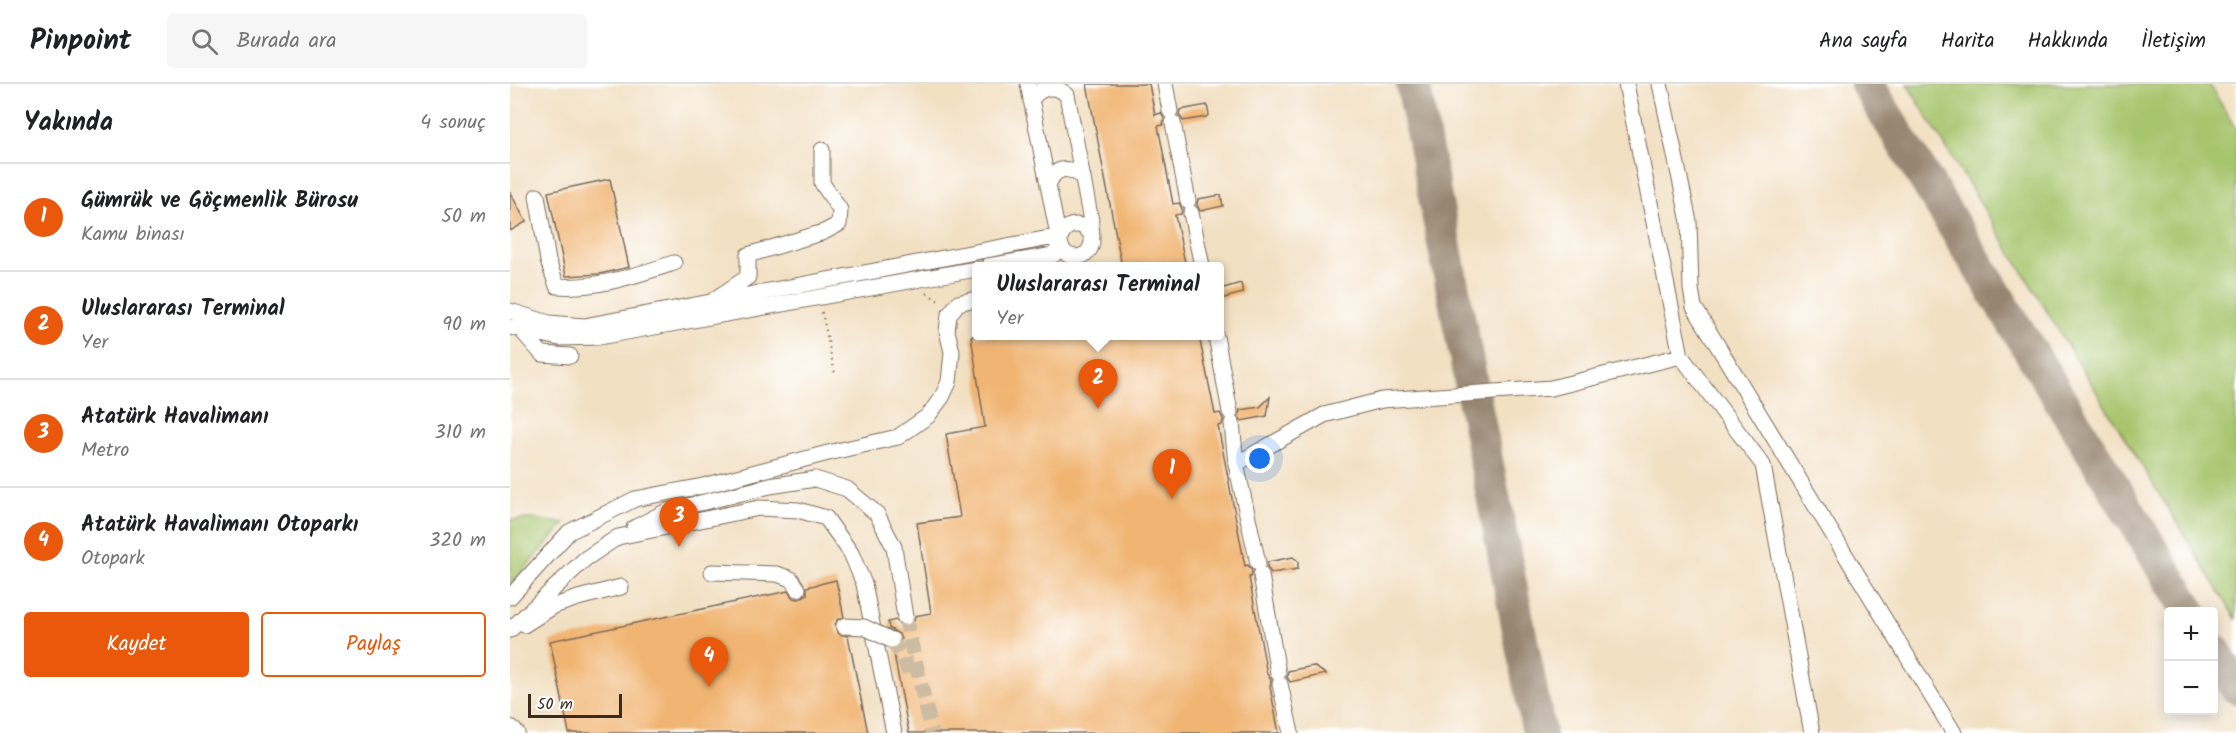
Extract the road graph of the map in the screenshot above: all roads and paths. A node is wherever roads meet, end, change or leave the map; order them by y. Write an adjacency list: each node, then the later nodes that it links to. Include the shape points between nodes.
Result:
1 (1028, 84): 6 (lane)
2 (1165, 84): 14 (lane)
3 (1626, 84): 27 (lane)
4 (1660, 84): 44 (lane, via 1689,222 1694,306)
5 (1066, 90): 6 (lane, via 1040,89); 8 (lane)
6 (1031, 101): 9 (lane)
7 (822, 150): 20 (lane, via 822,183 840,210 839,224 825,232 748,255 748,277)
8 (1083, 177): 9 (lane, via 1063,169 1053,174); 11 (lane)
9 (1048, 186): 12 (lane)
10 (537, 196): 15 (lane, via 548,261 557,286 632,277)
11 (1092, 237): 12 (lane, via 1091,248 1083,256 1072,256); 12 (lane, via 1087,228 1072,225 1061,235)
12 (1060, 245): 13 (lane, via 1054,255); 18 (lane, via 1055,237)
13 (1016, 262)
14 (1201, 262)
15 (674, 263)
16 (972, 269): 18 (lane)
17 (924, 291): 21 (path)
18 (766, 299): 20 (lane)
19 (972, 299): 21 (lane, via 958,303)
20 (711, 310): 22 (lane, via 584,326 549,323); 24 (lane, via 599,337 559,338)
21 (953, 310): 34 (lane, via 947,331 952,352 949,382 928,416 898,437 635,499 569,532)
22 (510, 311)
23 (822, 312): 28 (path)
24 (516, 329): 26 (lane, via 542,354)
25 (1217, 340): 29 (lane)
26 (570, 356)
27 (1680, 356): 29 (lane, via 1551,388 1382,399 1324,415); 43 (lane, via 1763,465)
28 (835, 374)
29 (1236, 465): 42 (lane)
30 (618, 537): 35 (lane, bridge, via 667,511 815,479 847,489 877,514 894,546); 37 (lane, via 585,559); 41 (lane, via 759,508 798,510 826,519 850,553 864,584)
31 (712, 572): 33 (lane, via 777,574 791,579)
32 (621, 587): 37 (lane, via 554,606)
33 (798, 589)
34 (510, 597)
35 (904, 617)
36 (846, 626): 38 (lane, bridge, via 864,627)
37 (510, 632)
38 (891, 640)
39 (510, 727): 40 (lane)
40 (517, 733)
41 (894, 733)
42 (1291, 733)
43 (1812, 733)
44 (1954, 733)

